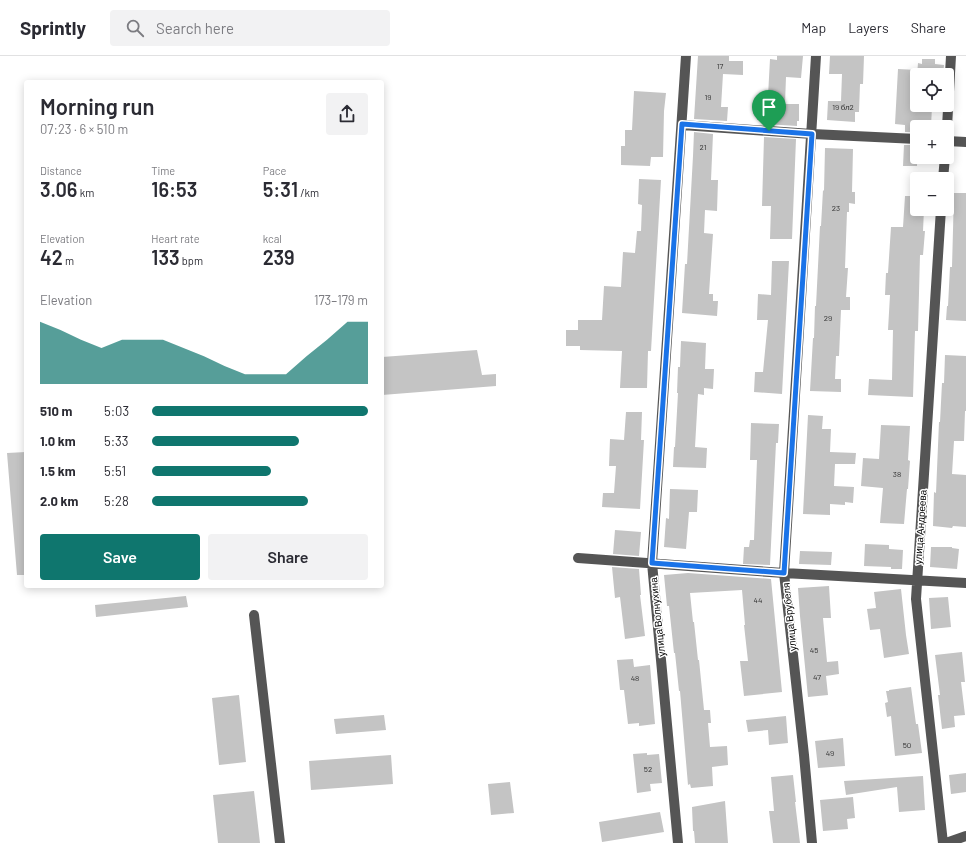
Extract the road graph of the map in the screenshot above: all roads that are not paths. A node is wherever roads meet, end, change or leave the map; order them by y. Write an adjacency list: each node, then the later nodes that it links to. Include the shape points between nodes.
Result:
1 (686, 56): 5 (street, улица Волнухина)
2 (816, 56): 6 (street, улица Врубеля)
3 (951, 56): 4 (street)
4 (947, 120)
5 (682, 124): 6 (street); 12 (street, улица Волнухина)
6 (812, 134): 7 (street); 13 (street, улица Врубеля)
7 (910, 139)
8 (954, 141): 9 (street)
9 (966, 142)
10 (941, 216): 14 (street, улица Андреева)
11 (578, 558): 12 (street)
12 (652, 563): 13 (street); 19 (street, улица Волнухина)
13 (784, 573): 14 (street); 20 (street, улица Врубеля)
14 (917, 581): 15 (street); 21 (street, улица Андреева, via 916,599)
15 (966, 583)
16 (254, 615): 18 (street)
17 (966, 836): 21 (street)
18 (280, 843)
19 (678, 843)
20 (812, 843)
21 (945, 843)

